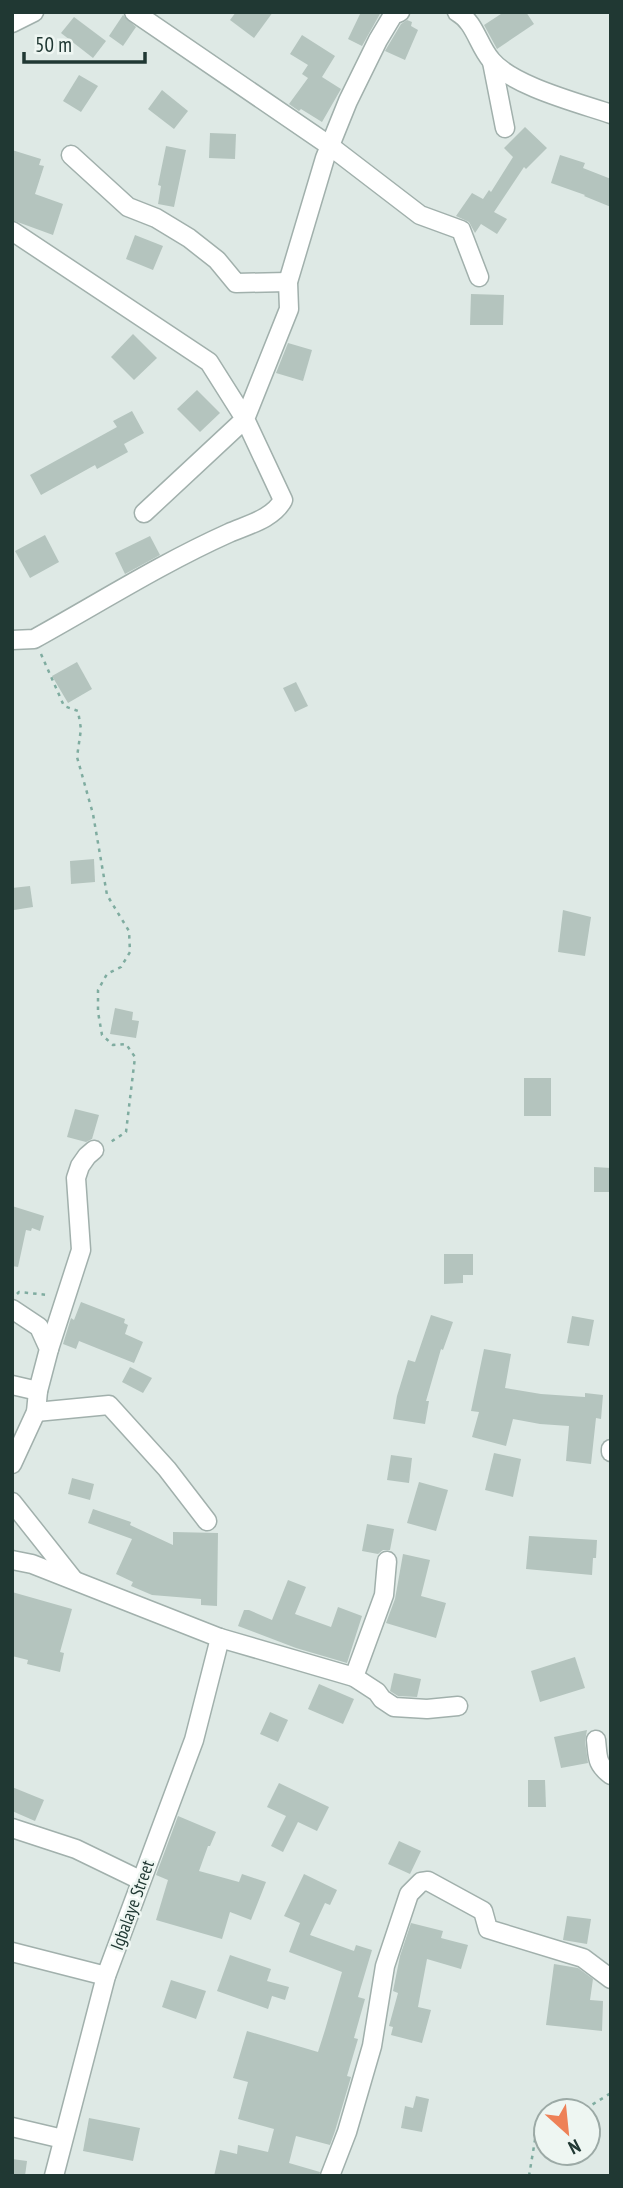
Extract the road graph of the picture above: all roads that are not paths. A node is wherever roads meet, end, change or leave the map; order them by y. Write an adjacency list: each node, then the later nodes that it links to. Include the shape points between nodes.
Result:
1 (34, 12): 5 (street)
2 (134, 12): 9 (street)
3 (400, 12): 9 (street, via 393,15 378,40)
4 (457, 12): 6 (street, via 466,17)
5 (12, 23)
6 (492, 62): 7 (street, via 524,84); 8 (street)
7 (611, 114)
8 (505, 128)
9 (330, 146): 12 (street, via 420,215 461,230); 13 (street)
10 (71, 155): 13 (street, via 128,207 156,218 218,260 236,283)
11 (12, 231): 14 (street, via 209,362)
12 (479, 277)
13 (288, 282): 14 (street, via 289,309)
14 (245, 419): 15 (street); 16 (street, via 283,500 279,507 34,639)
15 (144, 513)
16 (12, 640)
17 (94, 1150): 19 (street, via 76,1178 81,1250)
18 (12, 1309): 19 (street, via 39,1327)
19 (49, 1349): 21 (street)
20 (12, 1385): 21 (street)
21 (38, 1391): 22 (street)
22 (36, 1412): 23 (street); 25 (street, via 109,1405)
23 (12, 1464)
24 (12, 1502): 28 (street)
25 (207, 1521)
26 (12, 1560): 28 (street)
27 (387, 1561): 30 (street, via 384,1595)
28 (74, 1581): 29 (street)
29 (219, 1637): 30 (street); 35 (street, Igbalaye Street, via 194,1740)
30 (354, 1677): 31 (street, via 394,1707)
31 (458, 1706)
32 (596, 1740): 33 (street, via 598,1762)
33 (611, 1775)
34 (12, 1828): 35 (street, via 76,1849)
35 (140, 1880): 37 (street, Igbalaye Street)
36 (12, 1952): 37 (street)
37 (106, 1976): 40 (street, Igbalaye Street)
38 (611, 1979): 42 (street, via 583,1958 488,1929 483,1911 428,1881 421,1882 410,1894 386,1966 372,2046 348,2132)
39 (12, 2127): 40 (street)
40 (63, 2139): 41 (street, Igbalaye Street)
41 (54, 2176)
42 (330, 2176)

